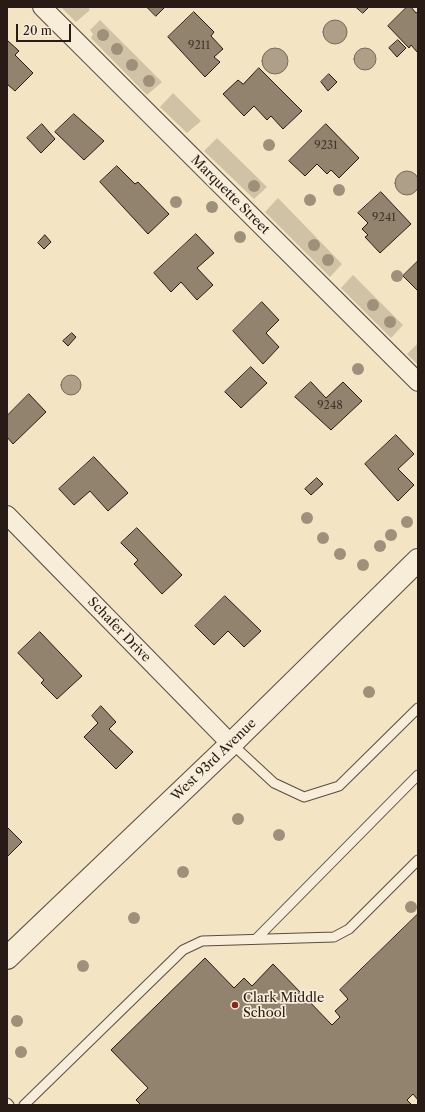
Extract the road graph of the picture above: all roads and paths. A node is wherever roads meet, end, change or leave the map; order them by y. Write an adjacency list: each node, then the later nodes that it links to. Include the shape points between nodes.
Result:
1 (42, 7): 2 (street, Marquette Street)
2 (418, 382)
3 (7, 515): 6 (street, Schafer Drive)
4 (418, 560): 6 (street, West 93rd Avenue)
5 (418, 708): 6 (lane, via 339,786 304,797 274,783)
6 (231, 744): 10 (street, West 93rd Avenue)
7 (418, 775): 9 (lane)
8 (418, 860): 9 (lane, via 349,929 334,937)
9 (256, 938): 13 (lane, via 202,941 183,950)
10 (7, 958)
11 (7, 1103): 12 (lane)
12 (9, 1105)
13 (24, 1105)

